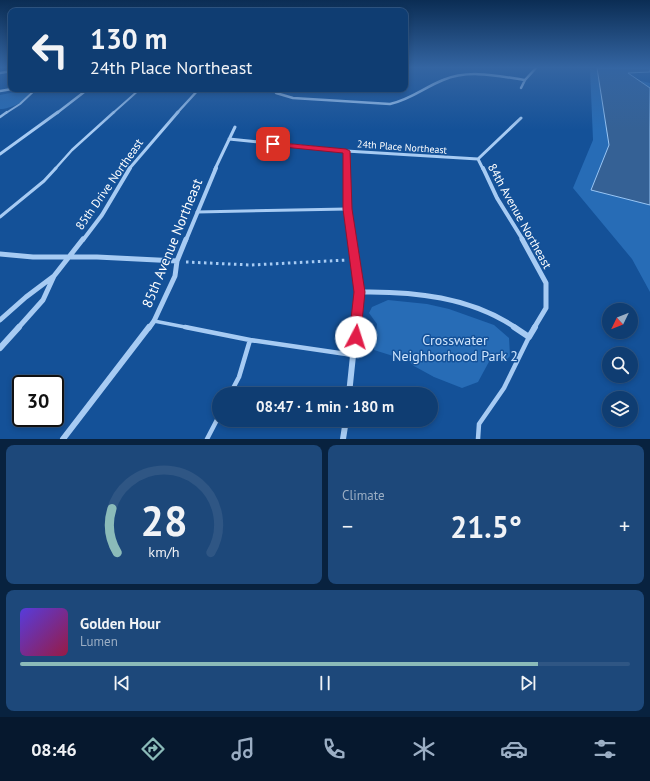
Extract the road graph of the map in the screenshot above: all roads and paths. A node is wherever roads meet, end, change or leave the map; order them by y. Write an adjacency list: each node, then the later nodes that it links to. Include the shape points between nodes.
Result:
1 (428, 88): 6 (street, via 403,102 390,104 293,98)
2 (34, 92): 7 (lane)
3 (86, 92): 12 (street)
4 (137, 92): 16 (lane, via 72,150 44,181)
5 (197, 92): 18 (street, 85th Drive Northeast, via 144,150 128,171 102,215)
6 (276, 92)
7 (0, 117)
8 (521, 118): 13 (street, 84th Avenue Northeast)
9 (235, 127): 10 (street, 85th Avenue Northeast)
10 (229, 140): 11 (street, 24th Place Northeast); 15 (street, 85th Avenue Northeast)
11 (346, 151): 13 (street, 24th Place Northeast); 14 (street)
12 (0, 154)
13 (478, 160): 25 (street, 84th Avenue Northeast, via 546,283 546,308)
14 (347, 209): 15 (lane); 19 (street)
15 (198, 212): 20 (street, 85th Avenue Northeast)
16 (0, 217)
17 (0, 254): 18 (street)
18 (69, 257): 20 (street); 21 (street, 85th Drive Northeast)
19 (355, 260): 20 (path, via 251,265); 22 (street)
20 (177, 261): 24 (street, 85th Avenue Northeast, via 175,276)
21 (54, 276): 23 (street, 85th Drive Northeast); 27 (street, 85th Drive Northeast, via 43,300)
22 (360, 292): 25 (street, via 380,291 450,300 488,311); 28 (street)
23 (0, 320)
24 (154, 320): 26 (lane); 33 (street, 85th Avenue Northeast)
25 (529, 337): 36 (lane, via 504,388 479,424)
26 (250, 340): 28 (lane); 29 (lane)
27 (0, 348)
28 (354, 355): 30 (street)
29 (234, 387)
30 (350, 387)
31 (213, 427): 34 (lane)
32 (345, 427): 35 (street)
33 (63, 439)
34 (207, 439)
35 (343, 439)
36 (478, 439)

